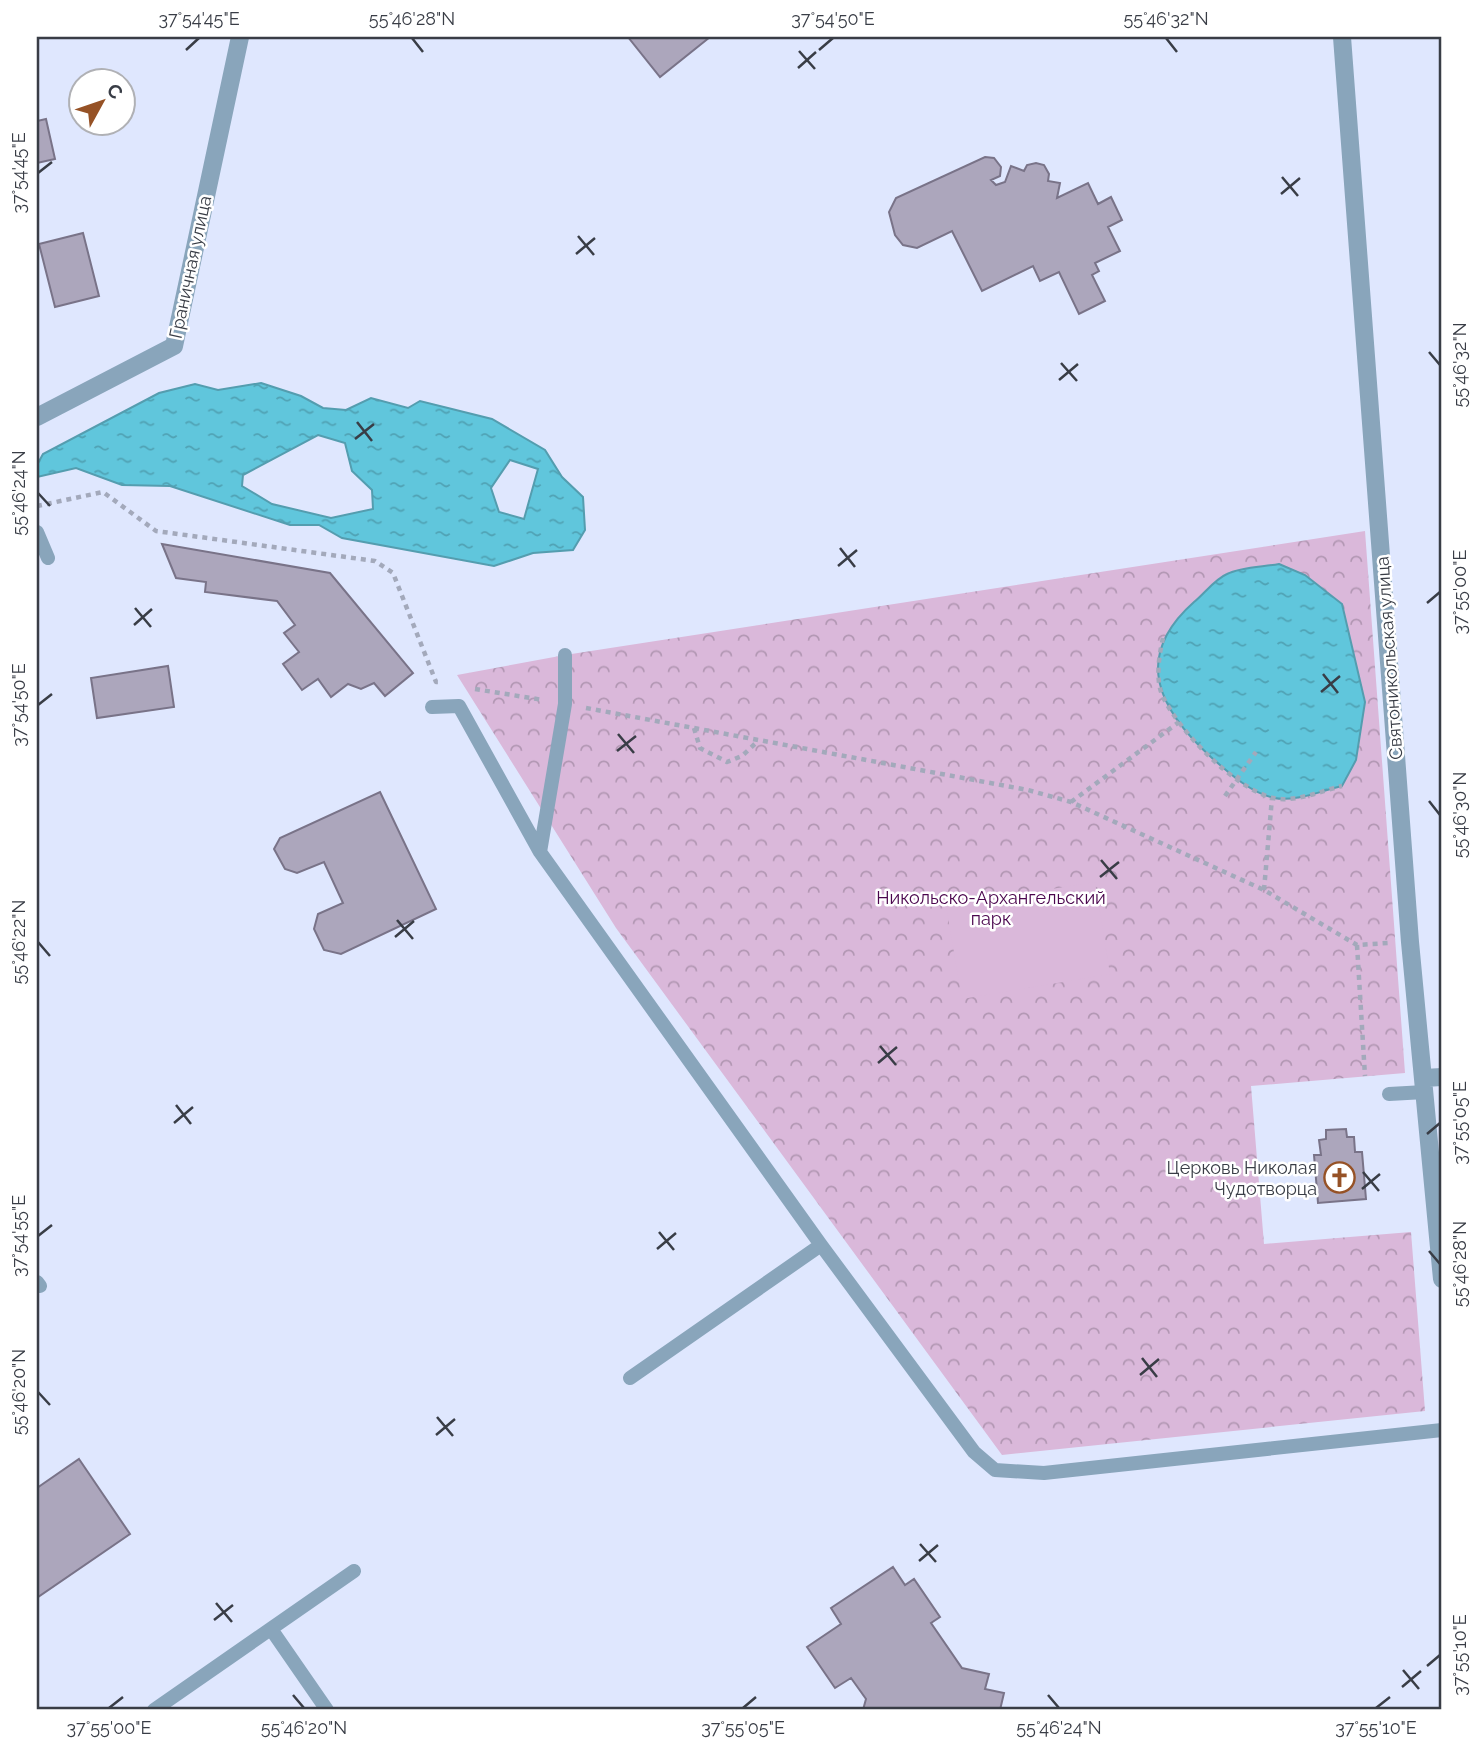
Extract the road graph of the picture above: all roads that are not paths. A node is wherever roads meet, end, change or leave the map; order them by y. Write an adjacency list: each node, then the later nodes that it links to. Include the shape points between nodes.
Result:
1 (240, 37): 3 (street, Граничная улица, via 174,346)
2 (1342, 37): 10 (street, Святоникольская улица)
3 (37, 417)
4 (37, 532): 5 (lane)
5 (48, 558)
6 (565, 655): 8 (lane, via 565,704)
7 (432, 707): 8 (lane, via 459,706)
8 (540, 852): 12 (lane)
9 (1442, 1077): 10 (street)
10 (1424, 1085): 11 (lane); 13 (street, Святоникольская улица)
11 (1389, 1094)
12 (821, 1245): 14 (lane); 15 (lane, via 974,1452 995,1470 1044,1473)
13 (1442, 1279)
14 (630, 1378)
15 (1442, 1430)
16 (354, 1571): 17 (lane)
17 (271, 1629): 18 (lane); 19 (lane)
18 (154, 1710)
19 (327, 1710)

